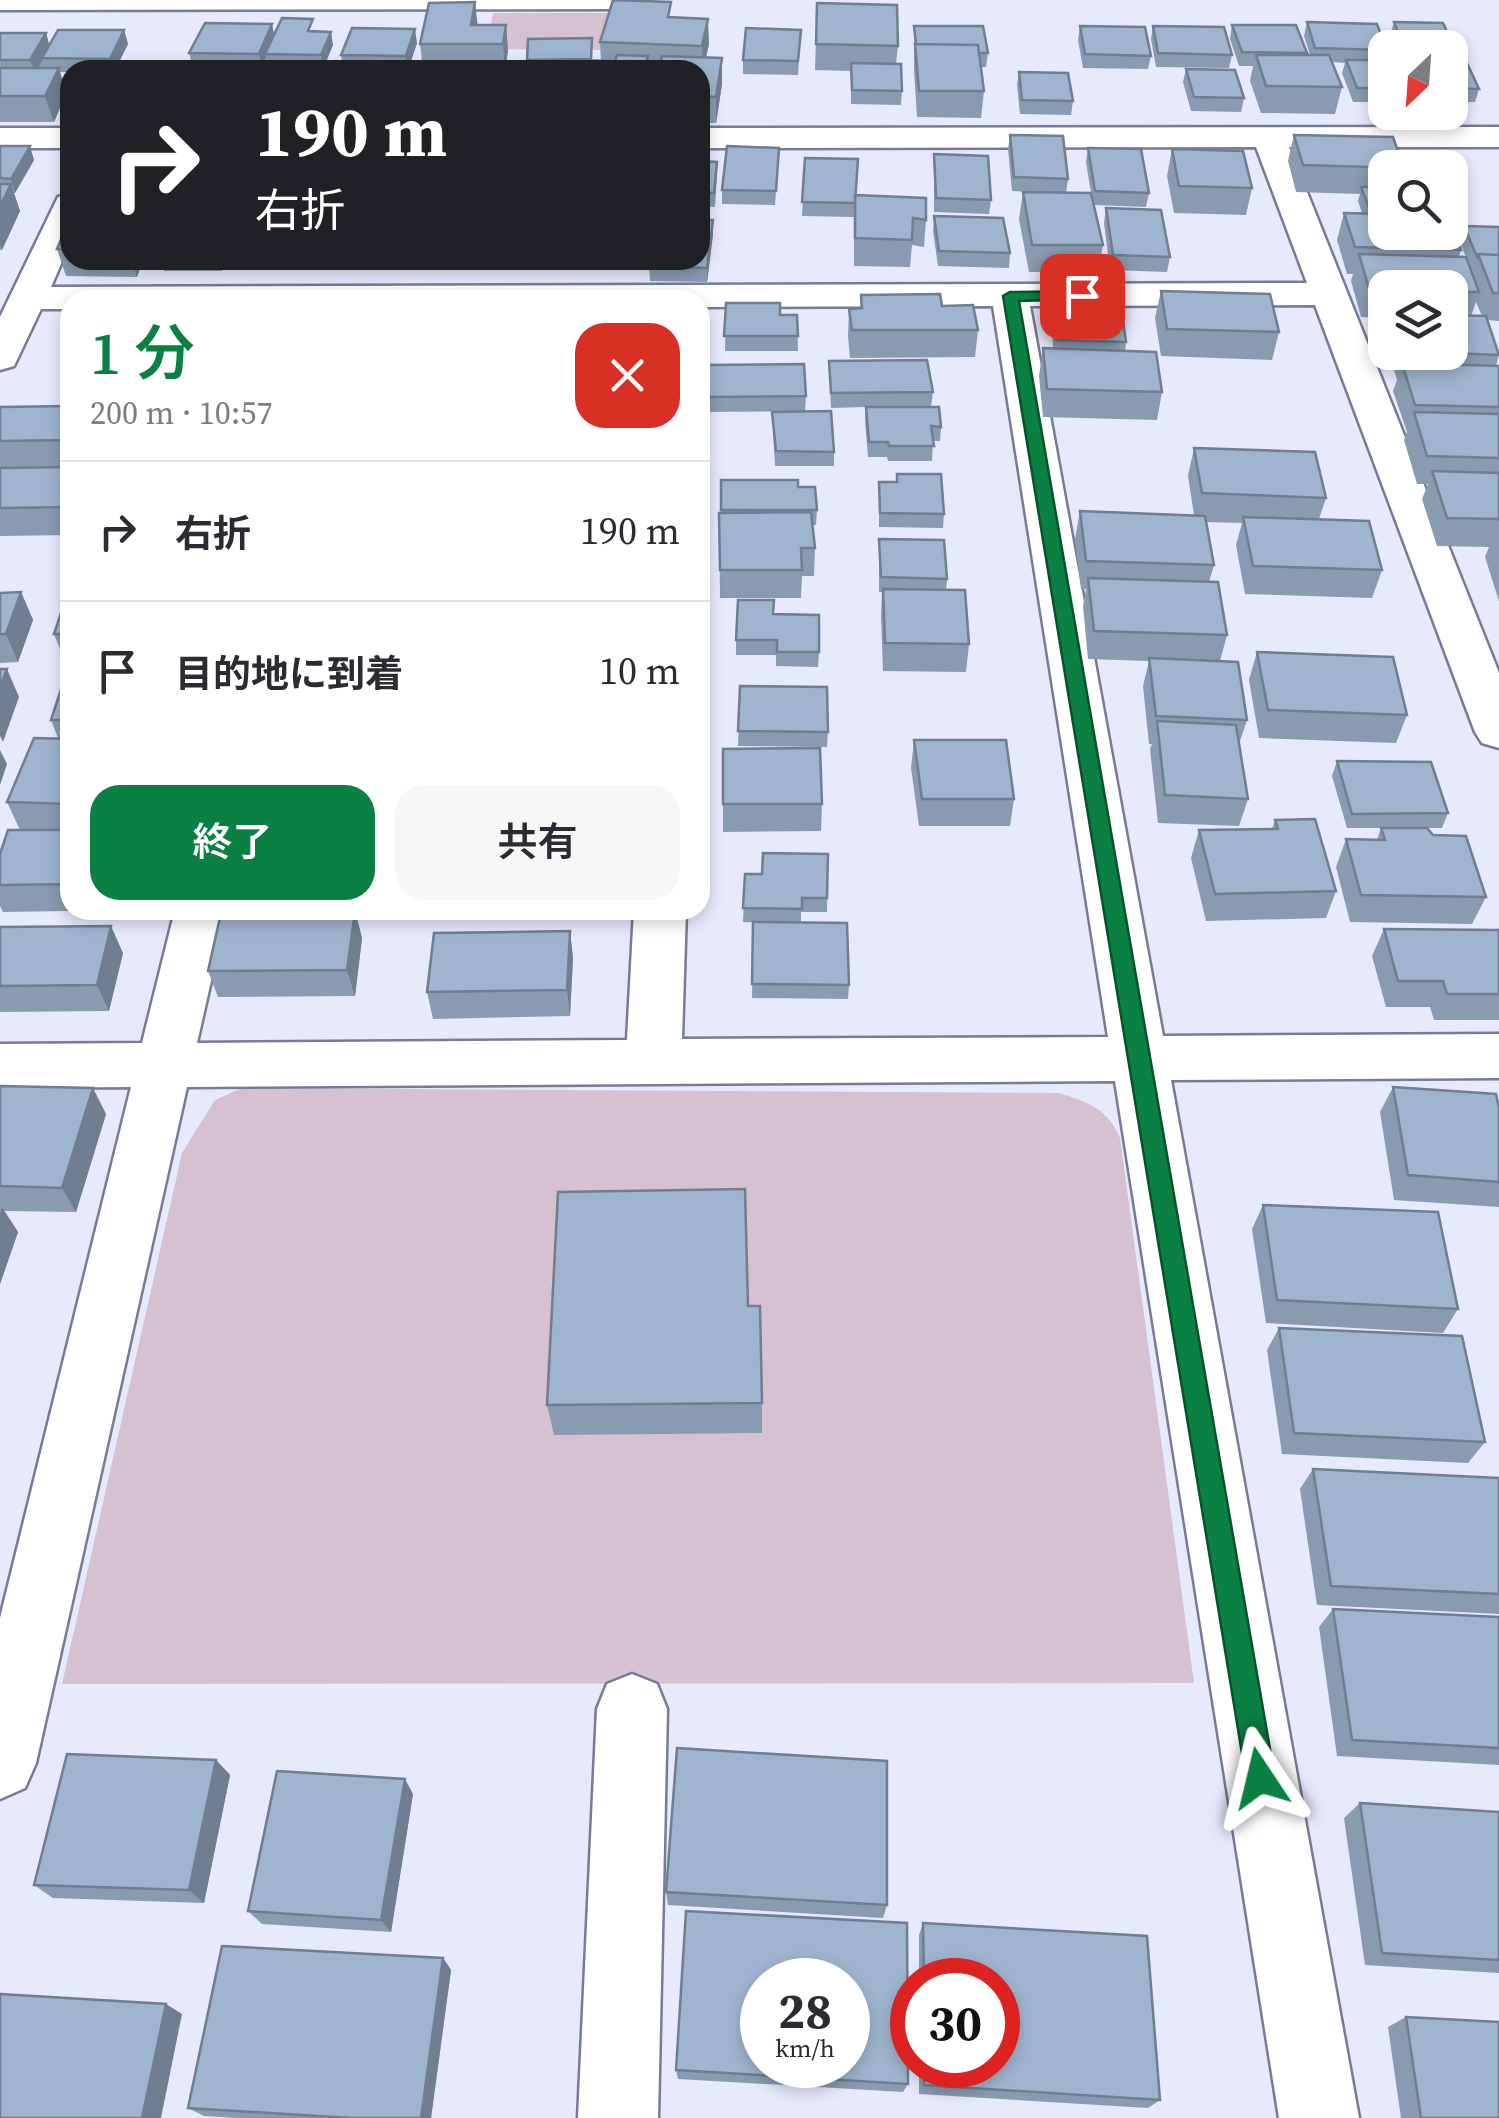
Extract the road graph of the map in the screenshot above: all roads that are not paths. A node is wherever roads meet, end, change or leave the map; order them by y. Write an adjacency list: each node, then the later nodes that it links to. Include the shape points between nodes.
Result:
1 (636, 0): 3 (street)
2 (0, 1): 3 (street)
3 (277, 1)
4 (1499, 136): 8 (street)
5 (0, 138): 6 (street)
6 (60, 138)
7 (710, 138): 8 (street)
8 (1270, 138): 10 (street)
9 (60, 226): 12 (street)
10 (1332, 294): 11 (street); 16 (street)
11 (1010, 296): 14 (street); 20 (street)
12 (27, 298): 13 (street); 15 (street)
13 (60, 298)
14 (710, 298)
15 (0, 358)
16 (1499, 732)
17 (198, 920): 23 (street)
18 (660, 920): 21 (street)
19 (1499, 1056): 20 (street)
20 (1139, 1059): 21 (street); 27 (street)
21 (654, 1060): 23 (street)
22 (0, 1066): 23 (street)
23 (162, 1066): 25 (street)
24 (632, 1709): 26 (street)
25 (0, 1763)
26 (618, 2118)
27 (1319, 2118)

